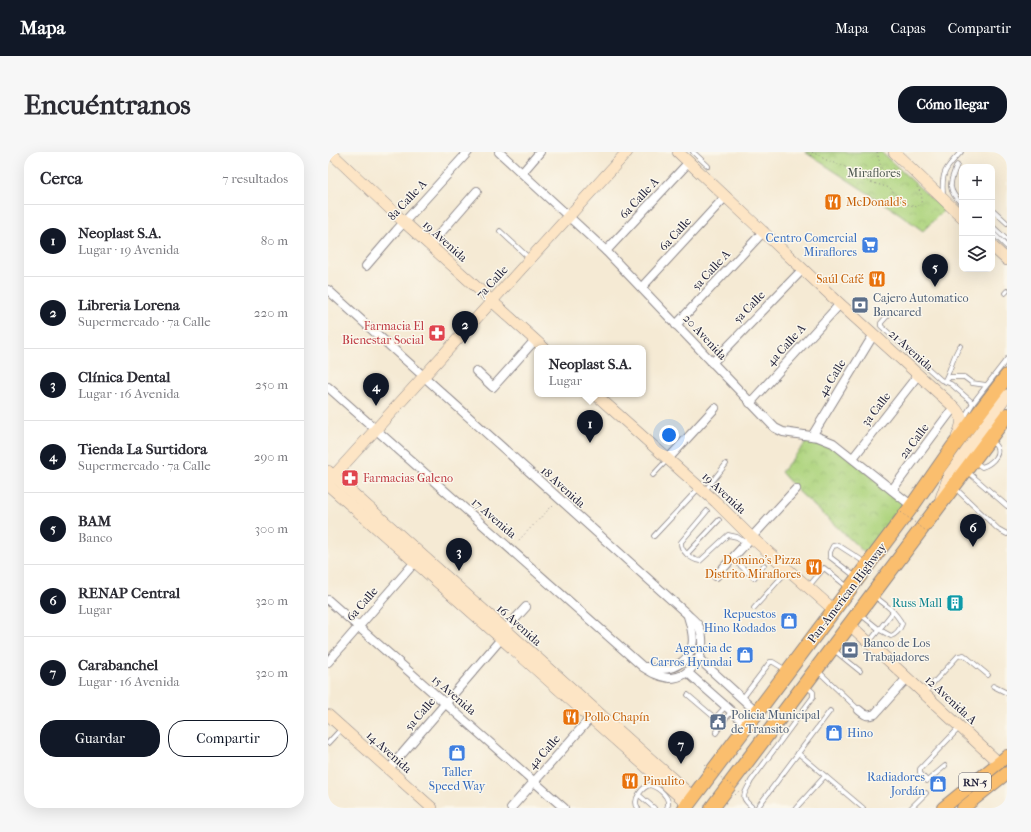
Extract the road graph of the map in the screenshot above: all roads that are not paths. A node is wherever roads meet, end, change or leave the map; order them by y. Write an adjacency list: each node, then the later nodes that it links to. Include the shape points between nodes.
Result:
1 (330, 152): 20 (street, 19 Avenida)
2 (468, 152): 20 (street, 8a Calle A)
3 (499, 152): 12 (street, 20 Avenida)
4 (540, 152): 12 (street)
5 (627, 152): 19 (street, 7a Calle)
6 (678, 152): 9 (street, 21 Avenida)
7 (894, 152): 15 (street)
8 (961, 152): 15 (lane, via 945,171 942,179)
9 (691, 157): 10 (lane); 14 (street, 21 Avenida); 30 (street, 6a Calle A)
10 (708, 166)
11 (957, 166): 16 (lane, via 951,178 951,185 952,192)
12 (522, 173): 19 (street, 20 Avenida)
13 (477, 191): 27 (street)
14 (726, 196): 24 (street, 21 Avenida); 35 (street, 6a Calle)
15 (943, 199): 18 (street)
16 (959, 201)
17 (995, 212): 21 (lane)
18 (959, 214)
19 (568, 217): 30 (street, 20 Avenida); 31 (street, 7a Calle)
20 (404, 222): 27 (street, 19 Avenida); 33 (street, 8a Calle A)
21 (1007, 223)
22 (995, 229): 26 (lane)
23 (500, 231): 31 (lane)
24 (764, 231): 34 (street, 21 Avenida); 40 (street, 5a Calle A)
25 (995, 235): 28 (lane)
26 (1007, 240)
27 (430, 245): 37 (street, 19 Avenida)
28 (1007, 246)
29 (995, 249): 32 (street)
30 (606, 251): 35 (street, 20 Avenida)
31 (531, 259): 37 (street, 7a Calle)
32 (1007, 260)
33 (366, 266)
34 (803, 269): 38 (street, 21 Avenida); 46 (street, 5a Calle)
35 (642, 288): 40 (street, 20 Avenida)
36 (328, 290): 50 (street, 18 Avenida)
37 (492, 301): 42 (street, 19 Avenida); 50 (street, 7a Calle)
38 (840, 304): 41 (street, 21 Avenida); 56 (street, 4a Calle A)
39 (889, 314): 51 (lane, via 881,326)
40 (676, 325): 46 (street, 20 Avenida)
41 (874, 334): 48 (street, 21 Avenida); 63 (street, 4a Calle)
42 (534, 340): 43 (street, 19 Avenida); 47 (street, via 492,387)
43 (540, 345)
44 (960, 346): 51 (lane)
45 (1007, 359): 52 (lane)
46 (712, 363): 56 (street, 20 Avenida)
47 (476, 371)
48 (918, 375): 58 (street, 21 Avenida); 65 (street, 3a Calle)
49 (1007, 376): 64 (highway, Pan-American Highway)
50 (424, 377): 62 (street, 7a Calle); 98 (street, 18 Avenida)
51 (945, 381): 52 (lane, via 950,377 964,376 972,383); 57 (lane)
52 (986, 385): 57 (lane)
53 (328, 387): 62 (street, 17 Avenida)
54 (1007, 395): 71 (street)
55 (599, 397): 66 (street, 19 Avenida)
56 (750, 403): 63 (street, 20 Avenida, via 774,428 794,435)
57 (973, 403): 60 (lane)
58 (954, 407): 60 (street, 21 Avenida); 74 (street, 2a Calle)
59 (715, 408): 66 (street)
60 (962, 423): 64 (street)
61 (1000, 428): 68 (highway, Pan-American Highway)
62 (376, 430): 70 (street, 7a Calle); 107 (street, 17 Avenida)
63 (812, 436): 65 (street, 20 Avenida, via 833,444)
64 (953, 447): 75 (highway, Pan-American Highway)
65 (853, 458): 74 (street, 20 Avenida)
66 (668, 459): 69 (lane); 73 (street, 19 Avenida)
67 (726, 464): 73 (lane)
68 (969, 465): 71 (highway, Pan-American Highway); 76 (lane)
69 (653, 475)
70 (329, 479): 84 (street, 16 Avenida); 102 (street, 16 Avenida)
71 (951, 481): 79 (lane, via 998,529); 91 (highway, Pan-American Highway, via 939,506)
72 (796, 489): 81 (street)
73 (702, 490): 80 (lane); 81 (street, 19 Avenida)
74 (892, 490): 75 (street, 20 Avenida)
75 (912, 506): 86 (highway, Pan-American Highway)
76 (1007, 506)
77 (707, 510): 82 (lane, via 681,542)
78 (719, 520): 82 (lane)
79 (1007, 534)
80 (654, 536)
81 (748, 540): 82 (lane, via 728,535 702,560 697,561); 83 (street); 87 (street, 19 Avenida)
82 (687, 554)
83 (732, 558): 85 (lane, via 754,578); 88 (street)
84 (415, 562): 100 (street, 6a Calle); 102 (street, 16 Avenida)
85 (764, 565)
86 (868, 565): 89 (highway, Pan-American Highway); 89 (lane, via 838,545 833,546 830,557)
87 (788, 571): 90 (street, 19 Avenida); 94 (lane)
88 (716, 576)
89 (854, 583): 90 (lane, via 824,568); 95 (highway, Pan-American Highway)
90 (807, 588): 95 (street, 19 Avenida)
91 (872, 595): 96 (lane); 97 (highway, Pan-American Highway)
92 (328, 600): 100 (street, 15 Avenida)
93 (526, 607): 102 (street, 5a Calle)
94 (754, 608)
95 (834, 610): 109 (highway, Pan-American Highway)
96 (894, 612): 101 (lane); 101 (lane, via 902,624 900,628 891,636)
97 (858, 613): 99 (highway, Pan-American Highway); 101 (lane)
98 (687, 614): 105 (street, 18 Avenida, via 698,625 702,638); 107 (street, via 693,631 693,646 687,658 677,666 663,669)
99 (850, 625): 103 (street, 12 Avenida A); 104 (highway, Pan-American Highway)
100 (359, 627): 106 (street, 6a Calle); 120 (street, 15 Avenida)
101 (880, 630): 103 (lane)
102 (503, 634): 120 (street, 5a Calle); 125 (street, 16 Avenida)
103 (869, 643): 113 (street, 12 Avenida A)
104 (832, 648): 108 (highway, Pan-American Highway); 110 (lane)
105 (699, 659): 111 (street); 119 (street)
106 (328, 662)
107 (644, 667): 111 (street, 17 Avenida, via 656,675 669,678)
108 (816, 670): 114 (highway, Pan-American Highway); 122 (lane)
109 (788, 671): 119 (lane, via 770,662); 124 (highway, Pan-American Highway)
110 (860, 671)
111 (687, 672): 121 (street)
112 (988, 675): 116 (lane, via 964,656 958,656)
113 (907, 678): 116 (street, 12 Avenida A); 122 (street, via 874,714 865,715)
114 (804, 685): 136 (highway, Pan-American Highway); 139 (lane, via 813,692 813,697)
115 (993, 686): 117 (lane)
116 (924, 693): 128 (street, 12 Avenida A)
117 (1007, 693)
118 (688, 695): 121 (lane, via 714,718)
119 (742, 699): 124 (street)
120 (446, 704): 135 (street, 5a Calle); 140 (street, 15 Avenida)
121 (729, 709): 127 (street); 130 (lane)
122 (860, 710)
123 (830, 711): 132 (lane)
124 (757, 712): 127 (highway, Pan-American Highway)
125 (593, 714): 140 (street, 4a Calle); 141 (street, 16 Avenida); 144 (street, 16 Avenida)
126 (328, 715): 129 (street, 14 Avenida)
127 (747, 725): 144 (highway, Pan-American Highway)
128 (960, 727): 133 (street, 12 Avenida A); 134 (lane, via 920,769 920,773 927,781)
129 (342, 728): 131 (lane); 135 (street, 14 Avenida)
130 (716, 733)
131 (328, 744)
132 (798, 753): 138 (lane); 153 (lane)
133 (1003, 760): 157 (main road, RN-5)
134 (945, 766)
135 (388, 769): 145 (street, 14 Avenida)
136 (739, 772): 139 (lane); 151 (highway, Pan-American Highway)
137 (1007, 774): 158 (main road, RN-5)
138 (825, 776): 154 (lane); 155 (lane)
139 (751, 781): 152 (lane, via 744,799)
140 (534, 782): 146 (street, 4a Calle); 147 (street, 15 Avenida)
141 (663, 787): 143 (lane, via 647,785); 144 (street, 16 Avenida); 150 (lane, via 669,803)
142 (926, 793): 156 (lane)
143 (639, 795): 148 (lane, via 635,804); 149 (lane)
144 (689, 803)
145 (432, 808)
146 (511, 808)
147 (564, 808)
148 (638, 808)
149 (654, 808)
150 (666, 808)
151 (713, 808)
152 (753, 808)
153 (757, 808)
154 (796, 808)
155 (863, 808)
156 (911, 808)
157 (943, 808)
158 (963, 808)

